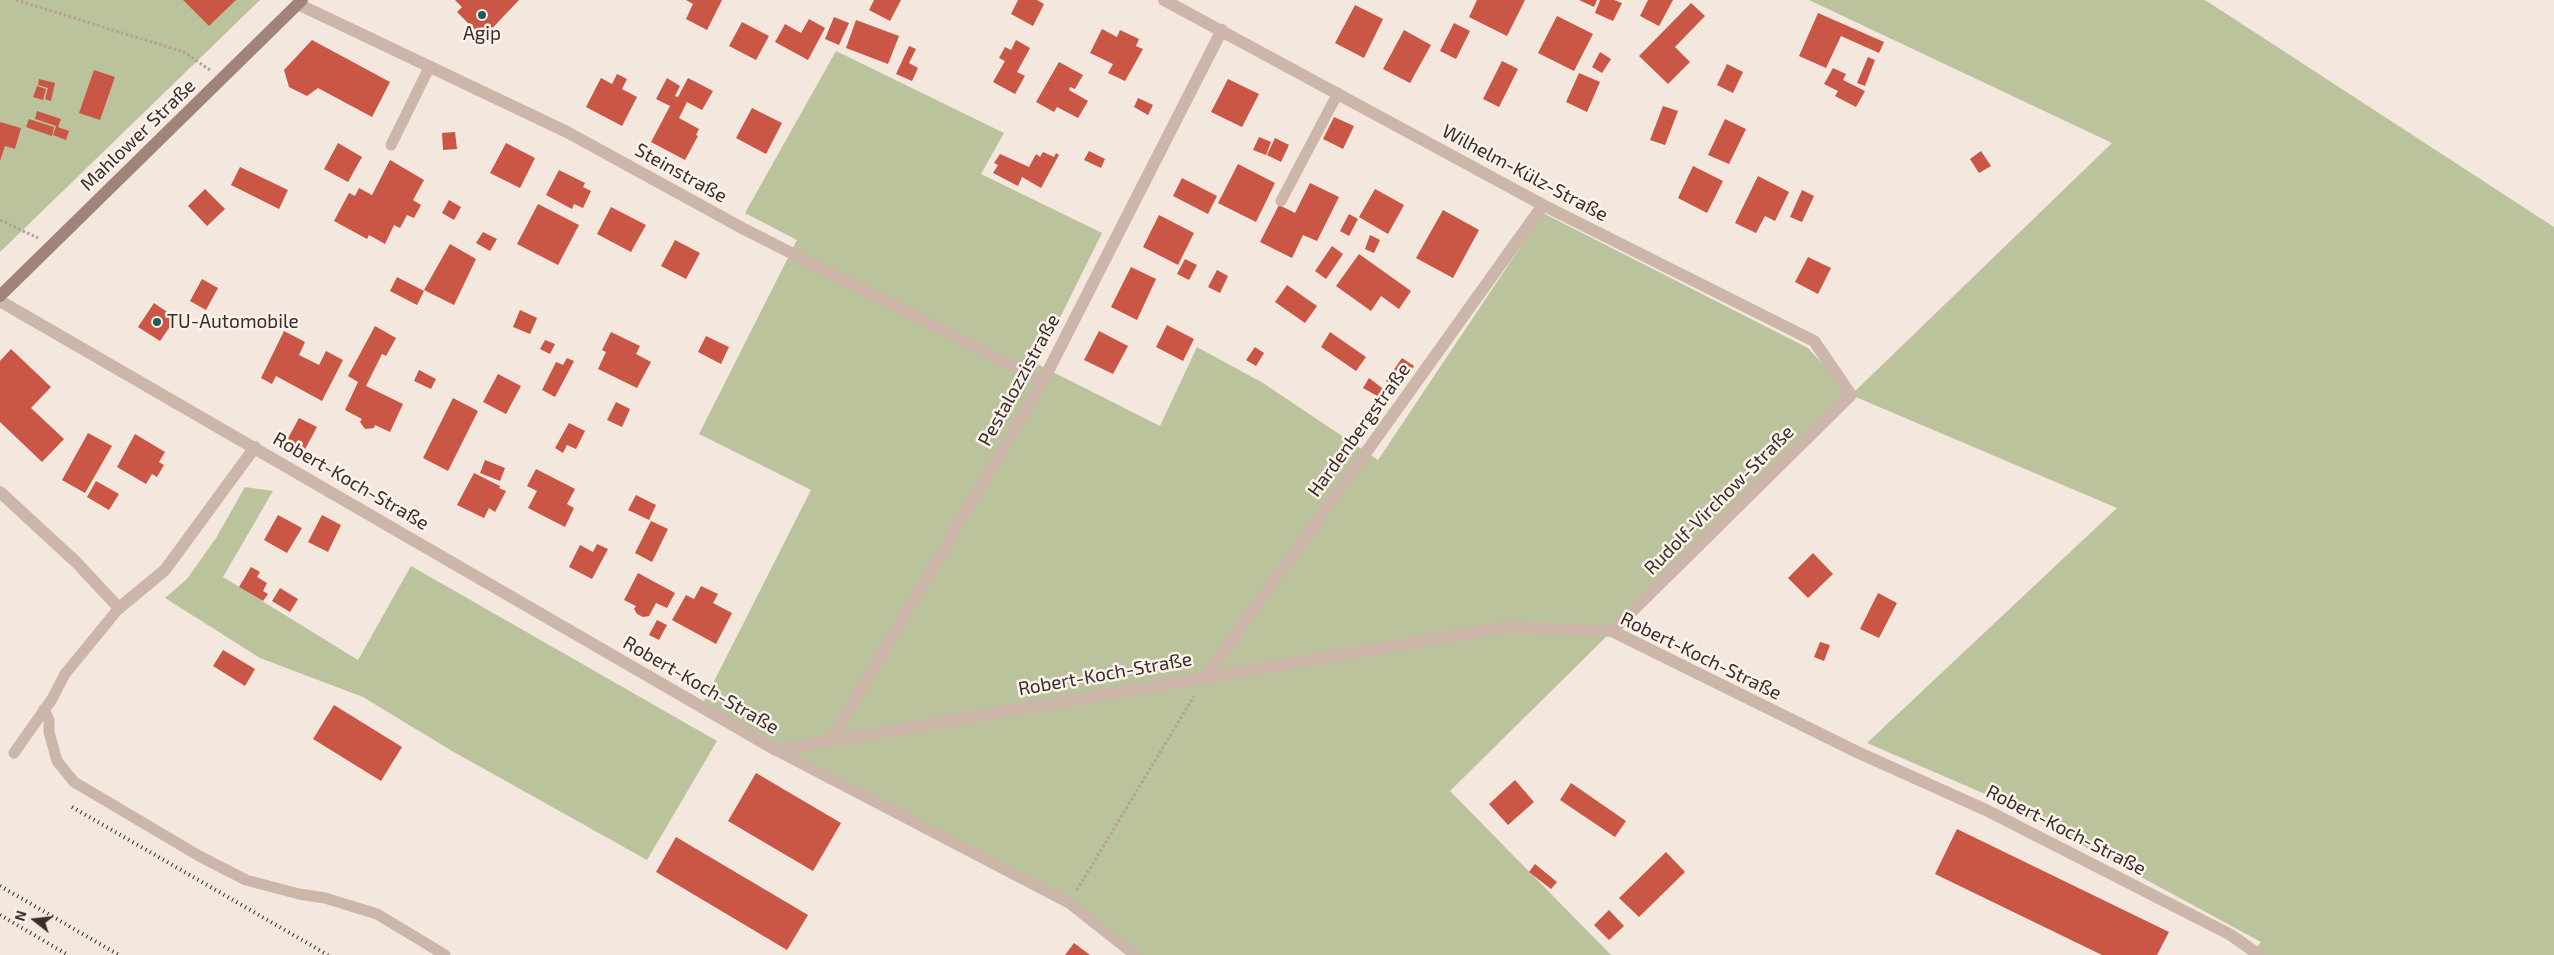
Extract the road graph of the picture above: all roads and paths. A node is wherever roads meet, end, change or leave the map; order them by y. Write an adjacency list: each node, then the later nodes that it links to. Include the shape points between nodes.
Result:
1 (16, 0): 6 (path, via 184,52)
2 (1164, 0): 4 (street, Wilhelm-Külz-Straße)
3 (300, 2): 5 (street, Steinstraße); 6 (main road, Mahlower Straße)
4 (1222, 30): 7 (street, Wilhelm-Külz-Straße); 15 (street, Pestalozzistraße)
5 (429, 68): 8 (lane); 15 (street, Steinstraße, via 567,132 744,228)
6 (222, 79): 12 (main road, Mahlower Straße)
7 (1338, 93): 9 (lane); 10 (street, Wilhelm-Külz-Straße)
8 (391, 145)
9 (1281, 201)
10 (1543, 205): 16 (street, Wilhelm-Külz-Straße, via 1814,341); 21 (street, Hardenbergstraße)
11 (0, 220): 12 (path)
12 (53, 245): 13 (main road, Mahlower Straße)
13 (0, 296)
14 (0, 301): 17 (street, Robert-Koch-Straße)
15 (1043, 381): 23 (street, Pestalozzistraße)
16 (1851, 395): 20 (street, Rudolf-Virchow-Straße)
17 (255, 447): 19 (street, via 165,570); 24 (street, Robert-Koch-Straße)
18 (0, 492): 19 (street, via 76,562)
19 (118, 608): 22 (lane, via 65,674)
20 (1612, 631): 21 (street, Robert-Koch-Straße, via 1506,627); 29 (street, Robert-Koch-Straße, via 1857,752 1986,810 2231,935)
21 (1206, 676): 23 (street, Robert-Koch-Straße); 26 (path)
22 (44, 709): 25 (lane); 27 (lane, via 57,761 74,782 246,880 377,914)
23 (831, 740): 24 (street, Robert-Koch-Straße)
24 (776, 750): 26 (lane)
25 (14, 753)
26 (1069, 904): 28 (lane)
27 (445, 955)
28 (1135, 955)
29 (2259, 955)

